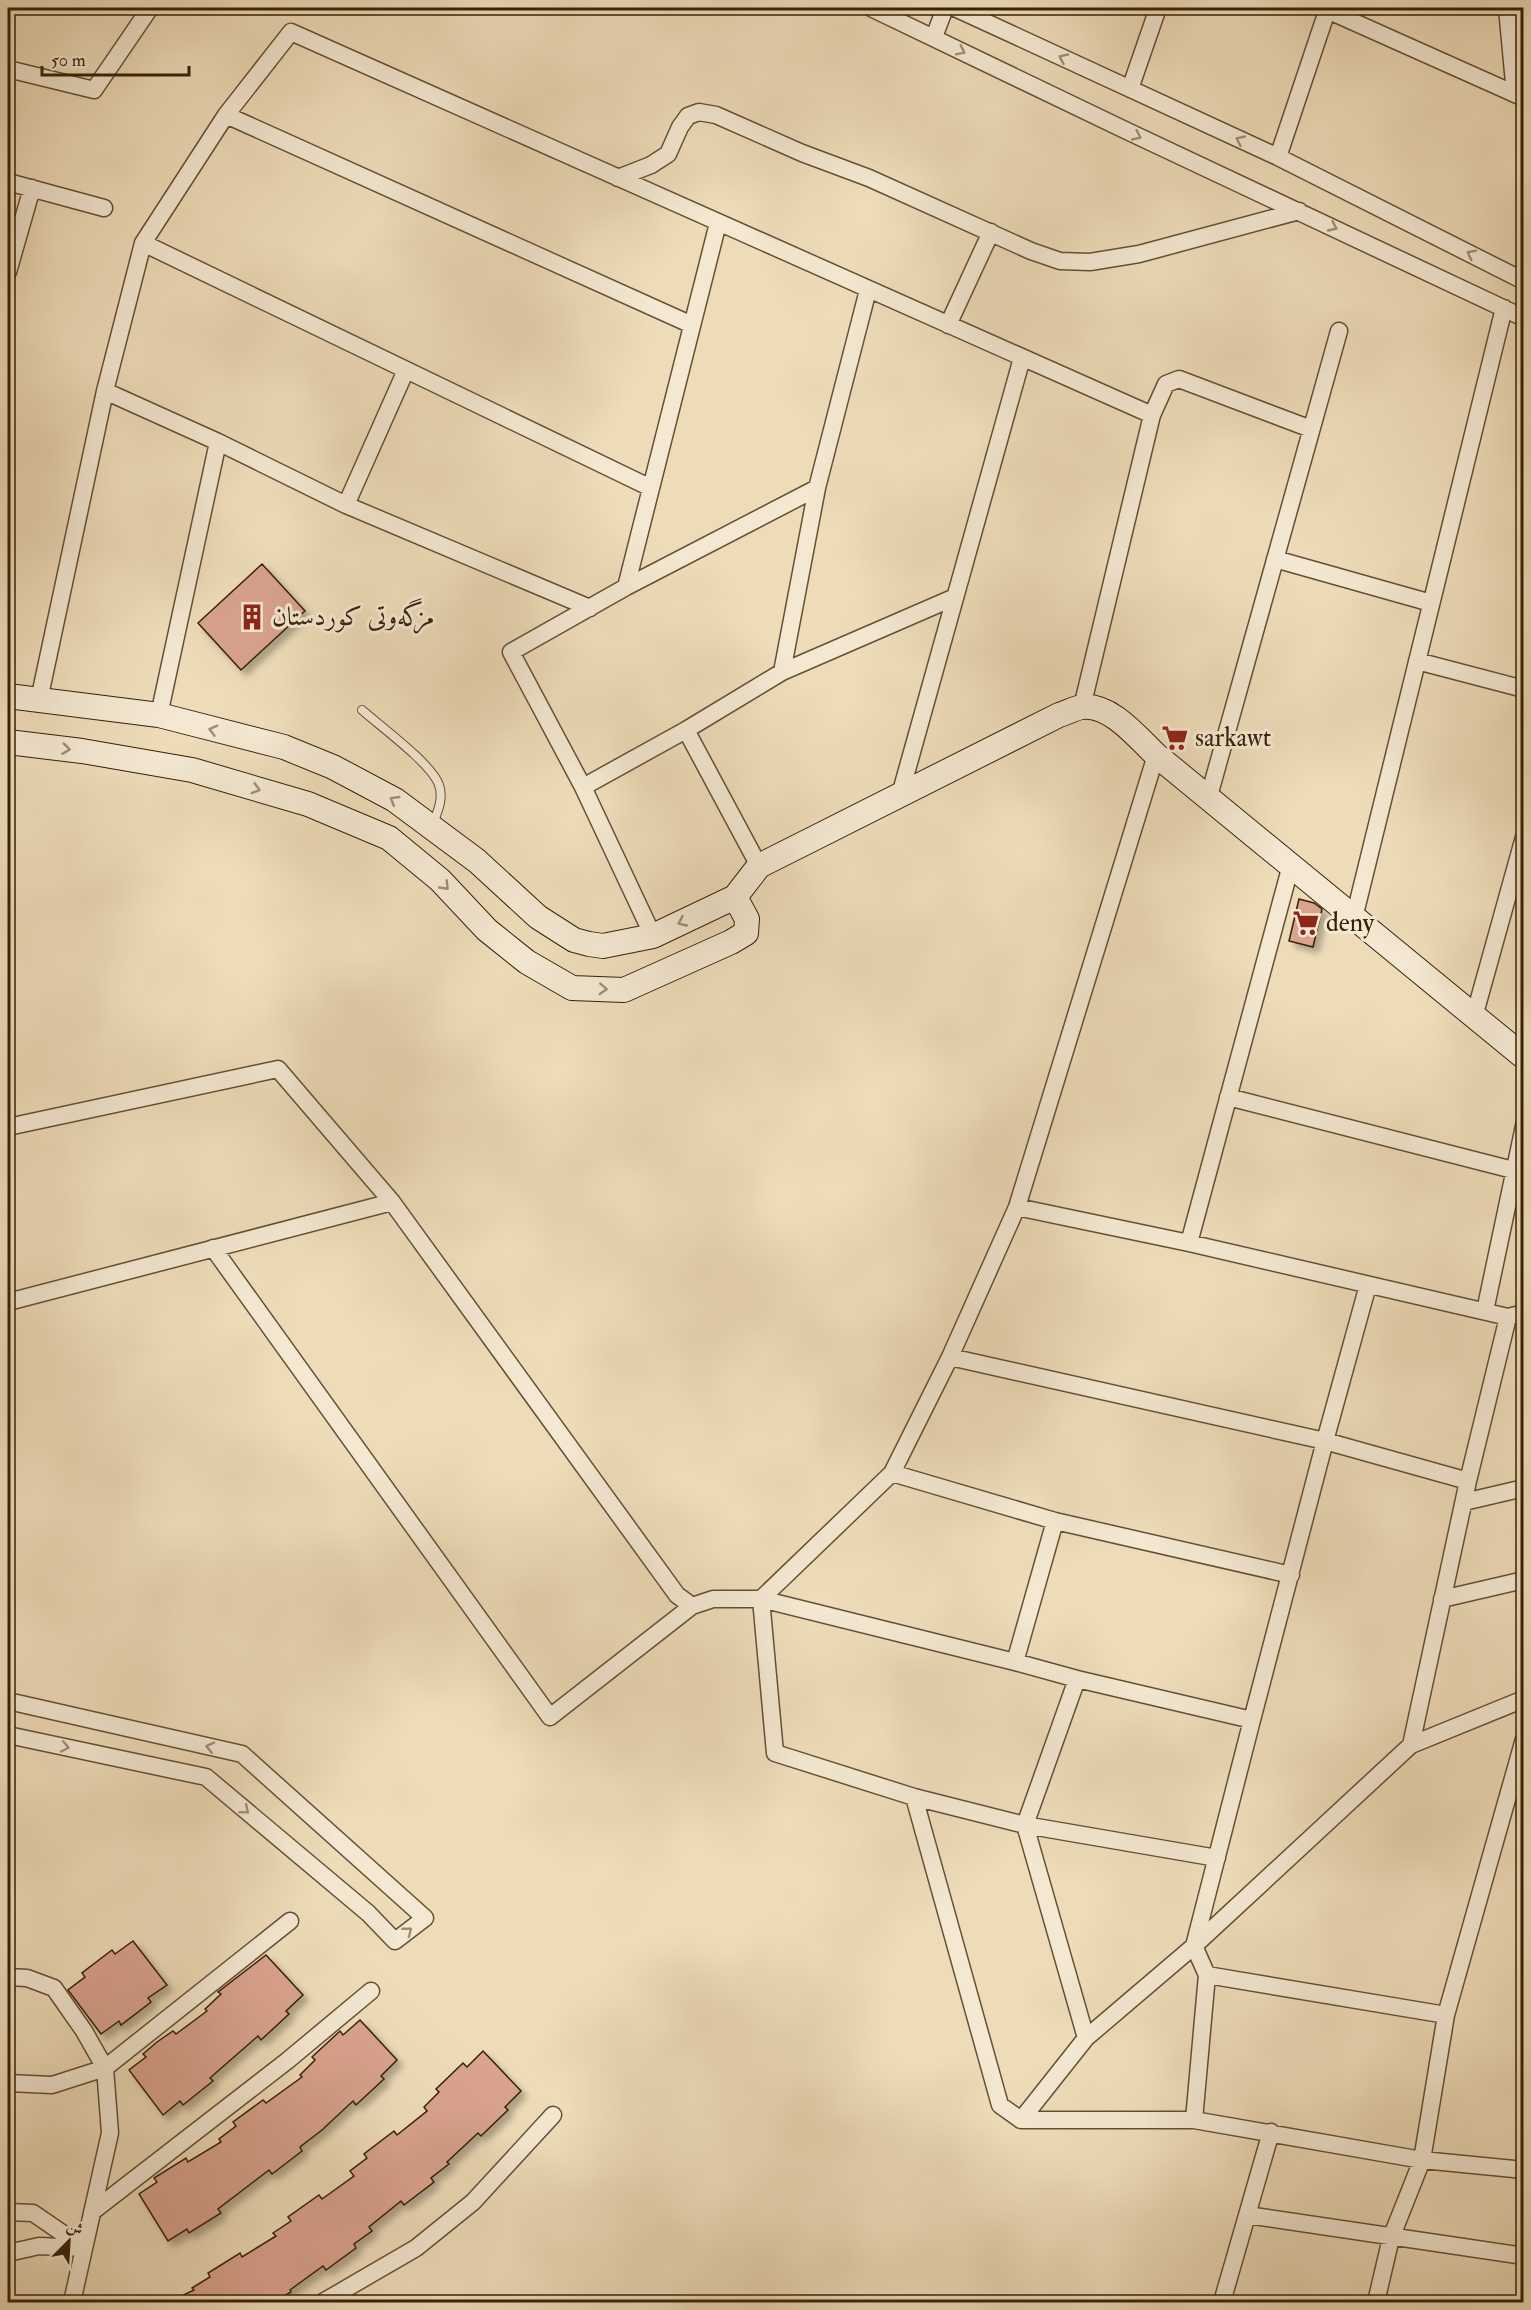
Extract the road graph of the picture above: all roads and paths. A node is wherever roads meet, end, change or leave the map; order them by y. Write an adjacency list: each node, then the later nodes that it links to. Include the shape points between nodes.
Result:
1 (150, 8): 9 (street, via 94,90)
2 (871, 8): 8 (street)
3 (945, 8): 8 (street)
4 (955, 8): 10 (street, one-way to 4)
5 (1158, 8): 10 (street)
6 (1507, 8): 11 (street)
7 (1327, 9): 11 (street); 13 (street)
8 (934, 37): 18 (street, one-way to 18)
9 (8, 69)
10 (1130, 89): 13 (street, one-way to 10)
11 (1519, 96)
12 (226, 115): 14 (street, via 291,32); 21 (street); 27 (street)
13 (1278, 157): 23 (street, one-way to 13)
14 (618, 178): 19 (street); 20 (street, via 668,154 688,116 699,112 716,115)
15 (8, 182): 16 (street)
16 (32, 188): 17 (street); 22 (street)
17 (104, 208)
18 (1299, 211): 20 (street, via 1138,254 1090,261 1046,257); 25 (street, one-way to 25)
19 (718, 222): 24 (street); 27 (street)
20 (991, 232): 28 (street)
21 (142, 243): 31 (street); 32 (street)
22 (8, 272)
23 (1524, 281)
24 (868, 290): 28 (street); 37 (street)
25 (1504, 308): 26 (street); 42 (street)
26 (1524, 318)
27 (692, 325): 36 (street)
28 (948, 325): 30 (street)
29 (1339, 331): 34 (street)
30 (1022, 358): 33 (street); 41 (street)
31 (406, 370): 36 (street); 38 (street)
32 (105, 391): 35 (street); 48 (street)
33 (1152, 415): 34 (street, via 1166,384 1179,379); 49 (street)
34 (1311, 429): 39 (street)
35 (218, 442): 38 (street); 51 (street)
36 (651, 488): 40 (street)
37 (818, 488): 40 (street); 45 (street)
38 (346, 505): 43 (street)
39 (1275, 559): 42 (street); 57 (street)
40 (626, 587): 43 (street)
41 (955, 597): 45 (street); 56 (street)
42 (1431, 603): 44 (street)
43 (591, 608): 55 (street, via 511,652)
44 (1417, 661): 46 (street); 65 (street)
45 (782, 672): 52 (street)
46 (1524, 689)
47 (8, 696): 48 (street)
48 (39, 700): 51 (street)
49 (1082, 707): 54 (street, via 1102,710 1125,725); 56 (street)
50 (362, 710): 58 (lane, via 435,778 441,802)
51 (159, 716): 58 (street, one-way to 51, via 395,800 333,767 284,747)
52 (686, 730): 55 (street); 62 (street)
53 (8, 742): 60 (street, one-way to 60, via 202,773 309,804 389,838)
54 (1156, 755): 57 (street); 74 (street)
55 (583, 788): 66 (street)
56 (900, 795): 62 (street)
57 (1209, 796): 63 (street)
58 (432, 826): 60 (street); 66 (street, via 538,916 574,940 603,946)
59 (1524, 837): 61 (street)
60 (411, 857): 64 (street, one-way to 64, via 440,880 495,937 527,962 573,988 624,990 731,942 746,933 747,919)
61 (1520, 862): 67 (street)
62 (759, 866): 64 (street)
63 (1291, 866): 65 (street); 69 (street)
64 (735, 897): 66 (street, one-way to 66)
65 (1354, 918): 67 (street)
66 (653, 936)
67 (1474, 1017): 68 (street)
68 (1524, 1057)
69 (1228, 1097): 72 (street); 75 (street)
70 (8, 1126): 73 (street, via 278,1069)
71 (1524, 1126): 72 (street)
72 (1513, 1170): 79 (street)
73 (392, 1202): 76 (street); 92 (street, via 677,1595)
74 (1017, 1207): 75 (street); 81 (street)
75 (1189, 1242): 77 (street)
76 (213, 1248): 78 (street); 92 (street, via 550,1717)
77 (1368, 1285): 79 (street); 82 (street)
78 (8, 1302)
79 (1485, 1311): 80 (street)
80 (1516, 1315): 84 (street)
81 (950, 1358): 82 (street); 83 (street)
82 (1324, 1441): 84 (street); 88 (street)
83 (892, 1473): 87 (street); 90 (street)
84 (1468, 1481): 86 (street)
85 (1524, 1488): 86 (street)
86 (1464, 1502): 91 (street)
87 (1055, 1521): 88 (street); 93 (street)
88 (1291, 1575): 97 (street)
89 (1524, 1580): 91 (street)
90 (761, 1599): 92 (street, via 713,1599); 93 (street); 101 (street, via 775,1753)
91 (1442, 1599): 100 (street)
92 (692, 1606)
93 (1016, 1662): 94 (street)
94 (1077, 1679): 97 (street); 102 (street)
95 (1524, 1699): 100 (street)
96 (8, 1701): 98 (street, one-way to 96, via 206,1777 368,1913 395,1941 425,1917 242,1754)
97 (1252, 1720): 103 (street)
98 (8, 1735)
99 (1524, 1739): 109 (street)
100 (1411, 1745): 105 (street)
101 (914, 1797): 102 (street); 114 (street, via 1000,2105)
102 (1025, 1826): 103 (street); 110 (street)
103 (1217, 1858): 105 (street)
104 (290, 1921): 111 (street)
105 (1194, 1946): 106 (street); 110 (street)
106 (1206, 1975): 109 (street); 115 (street)
107 (8, 1977): 111 (street, via 27,1978 54,1988)
108 (371, 1991): 120 (street)
109 (1446, 2015): 117 (street)
110 (1086, 2038): 114 (street)
111 (105, 2068): 112 (street, via 52,2085); 120 (street, via 110,2133)
112 (8, 2083)
113 (553, 2115): 127 (street, via 473,2202 416,2248)
114 (1021, 2120): 115 (street)
115 (1194, 2120): 116 (street)
116 (1271, 2132): 117 (street); 121 (street)
117 (1422, 2160): 118 (street); 122 (street)
118 (1524, 2170)
119 (8, 2212): 123 (street, via 33,2213)
120 (92, 2212): 123 (street)
121 (1247, 2215): 122 (street); 128 (street)
122 (1391, 2238): 125 (street); 129 (street)
123 (84, 2248): 124 (street, via 39,2246); 126 (street)
124 (8, 2253)
125 (1524, 2256)
126 (72, 2302)
127 (323, 2302)
128 (1222, 2302)
129 (1376, 2302)

